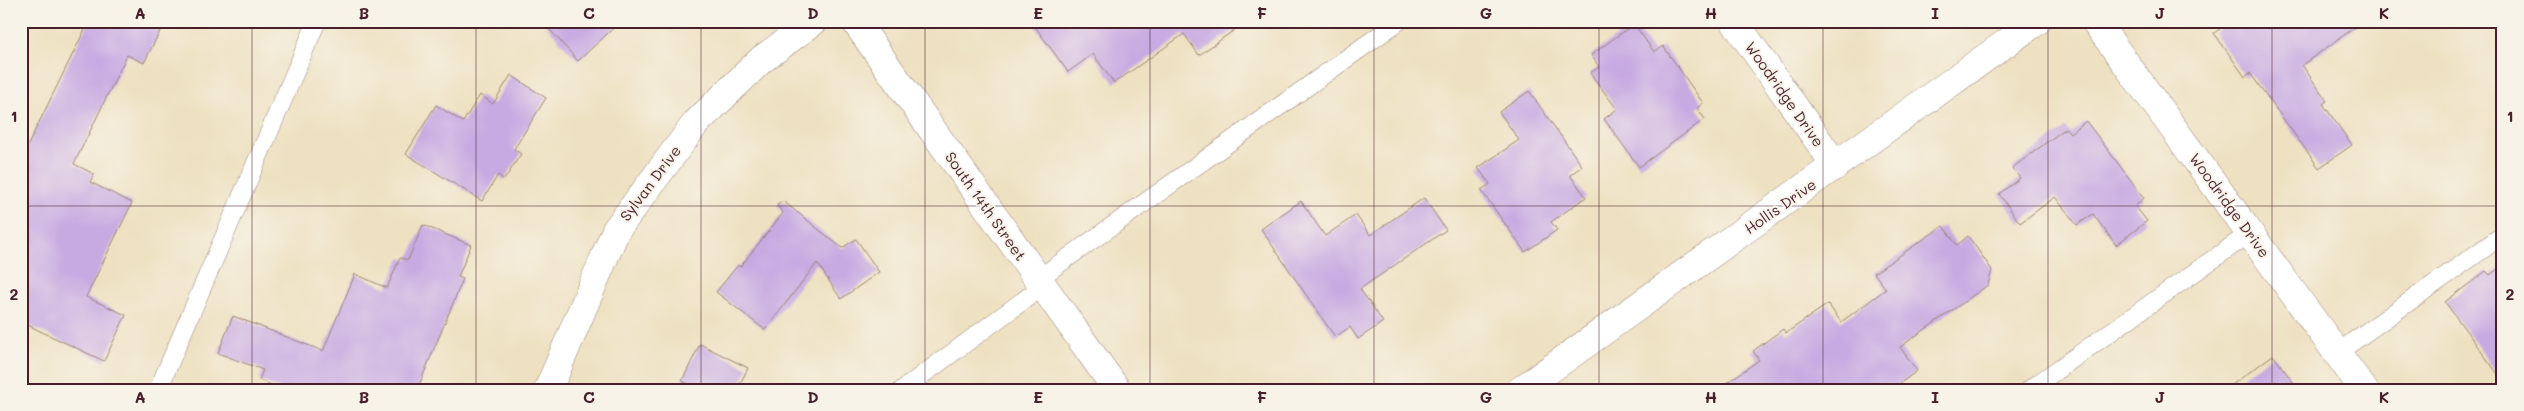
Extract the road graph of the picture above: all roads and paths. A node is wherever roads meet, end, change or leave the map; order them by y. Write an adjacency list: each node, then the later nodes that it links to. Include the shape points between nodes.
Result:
1 (317, 21): 13 (lane)
2 (814, 21): 14 (street, Sylvan Drive, via 761,60 696,123 616,230)
3 (855, 21): 11 (street, South 14th Street)
4 (1399, 21): 11 (lane)
5 (1734, 21): 8 (street, Woodridge Drive)
6 (2037, 21): 8 (street, Hollis Drive)
7 (2095, 21): 9 (street, Woodridge Drive)
8 (1836, 166): 17 (street, Hollis Drive)
9 (2250, 233): 12 (street, Woodridge Drive); 18 (lane)
10 (2503, 235): 12 (lane)
11 (1041, 282): 15 (lane); 16 (street, South 14th Street)
12 (2337, 353): 19 (street, Woodridge Drive)
13 (158, 390)
14 (548, 390)
15 (902, 390)
16 (1117, 390)
17 (1521, 390)
18 (2029, 390)
19 (2364, 390)

